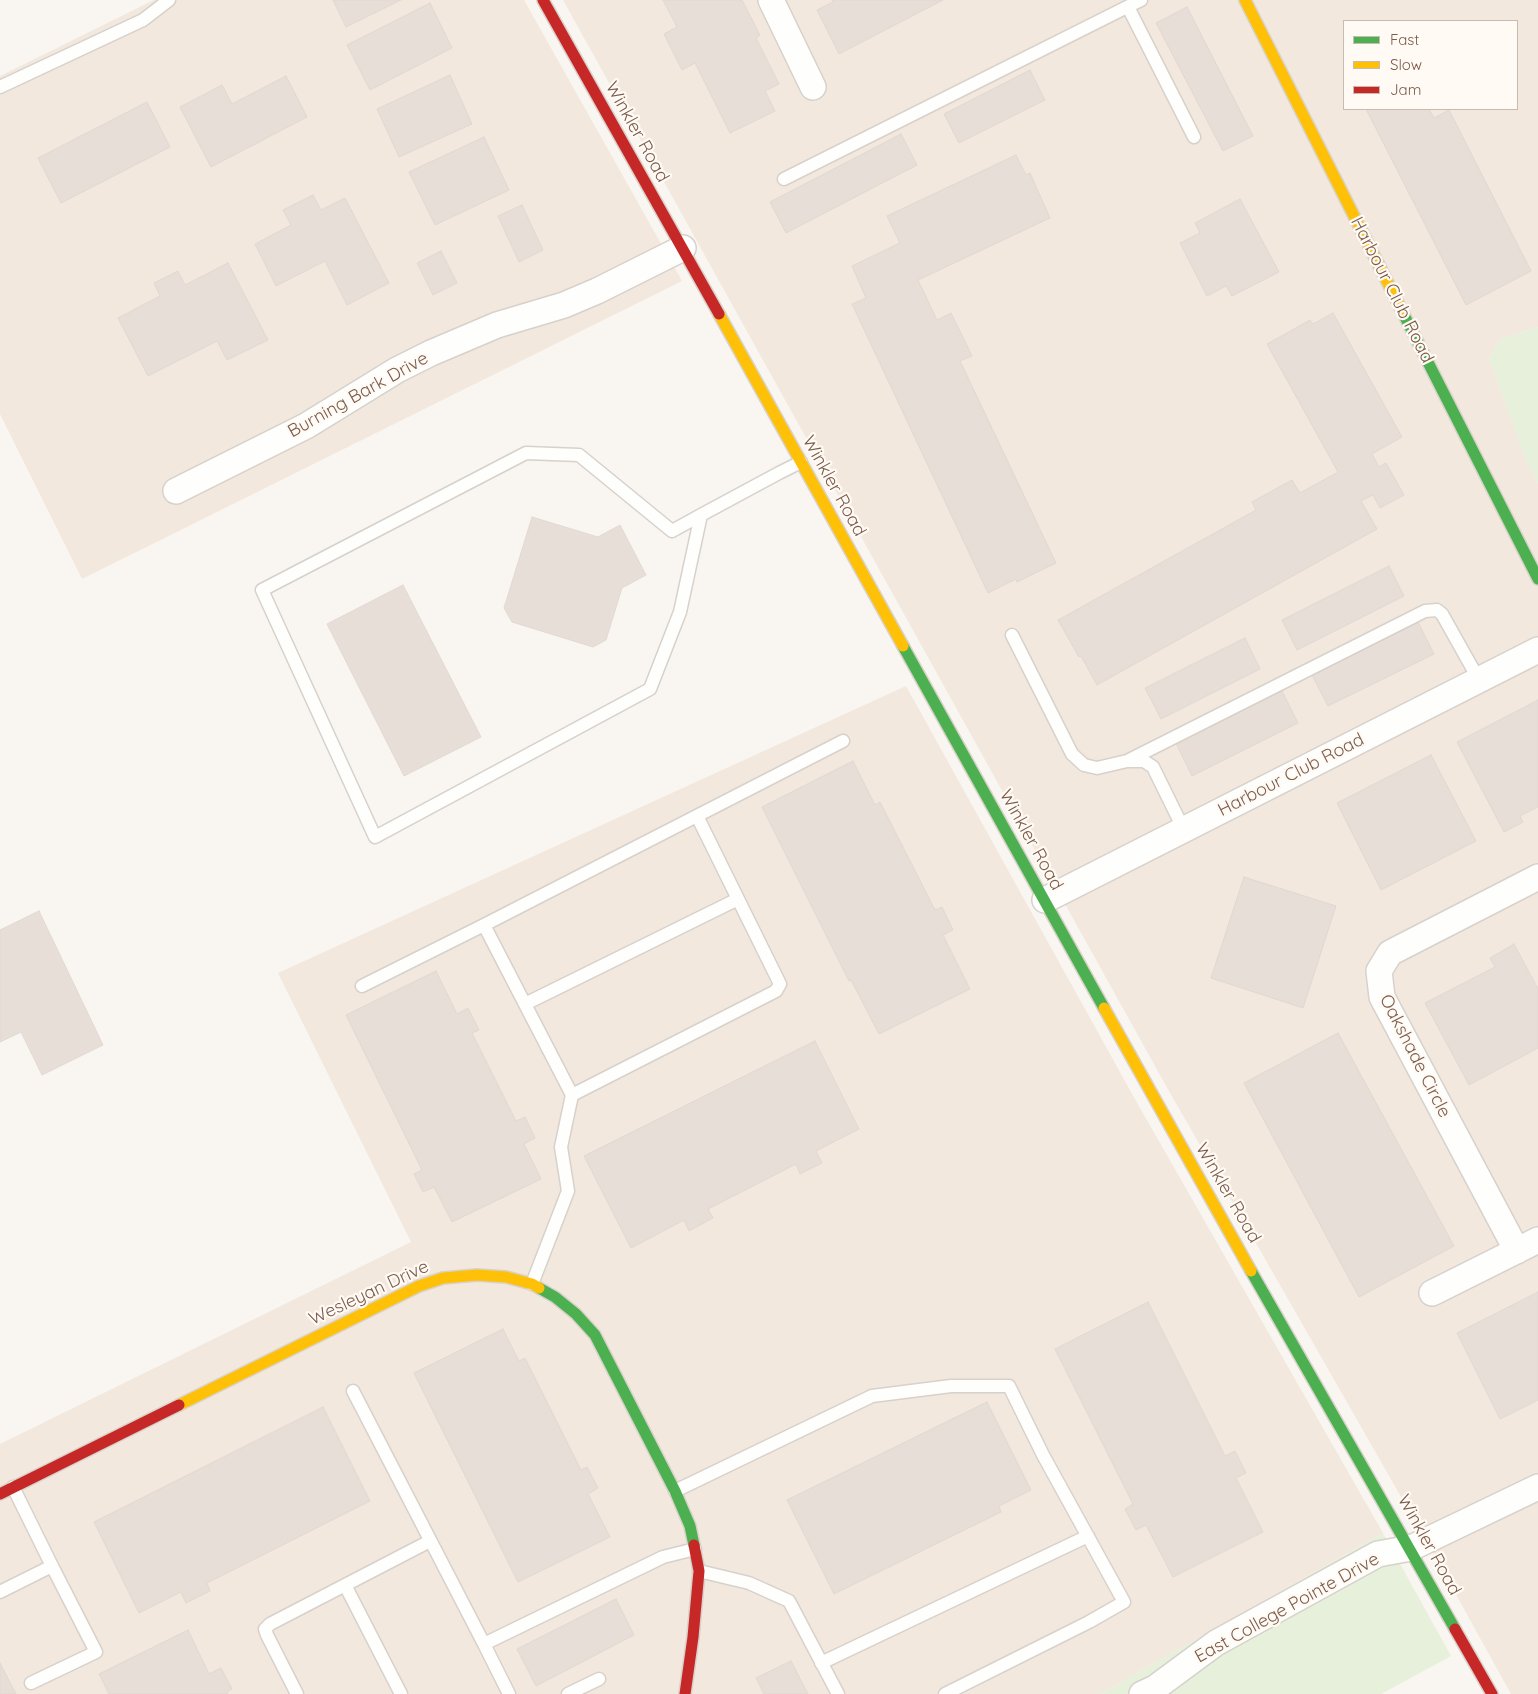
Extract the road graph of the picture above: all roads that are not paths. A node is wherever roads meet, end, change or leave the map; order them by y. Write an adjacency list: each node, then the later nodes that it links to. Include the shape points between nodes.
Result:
1 (169, 0): 7 (lane, via 143,20)
2 (543, 0): 11 (street, Winkler Road)
3 (770, 0): 8 (street)
4 (1142, 0): 6 (lane)
5 (1246, 0): 15 (street, Harbour Club Road)
6 (1128, 7): 9 (lane); 10 (lane)
7 (0, 87)
8 (814, 87)
9 (1194, 136)
10 (784, 179)
11 (683, 248): 12 (street, Winkler Road); 13 (street, Burning Bark Drive, via 564,305 497,325 431,353 306,426)
12 (801, 462): 14 (lane); 25 (street, Winkler Road)
13 (176, 491)
14 (701, 515): 14 (lane, via 672,531 578,455 526,453 262,590 375,837 650,689 680,612)
15 (1538, 579)
16 (1012, 635): 20 (lane, via 1072,754 1084,765 1097,768)
17 (1538, 650): 18 (street, Harbour Club Road)
18 (1478, 680): 20 (lane, via 1442,614 1437,610 1425,612); 22 (street, Harbour Club Road)
19 (843, 741): 21 (lane)
20 (1127, 761): 22 (lane, via 1144,761 1153,767)
21 (697, 816): 24 (lane); 26 (lane)
22 (1184, 830): 25 (street, Harbour Club Road)
23 (1538, 877): 30 (street, Oakshade Circle, via 1390,953 1379,971 1382,997)
24 (738, 899): 28 (lane); 29 (lane, via 778,978 780,984 776,991)
25 (1044, 900): 40 (street, Winkler Road)
26 (484, 925): 27 (lane); 28 (lane)
27 (362, 986)
28 (525, 1004): 29 (lane)
29 (572, 1095): 31 (lane, via 561,1147 568,1191)
30 (1528, 1246): 32 (street, Oakshade Circle)
31 (532, 1284): 34 (street, Wesleyan Drive, via 477,1274 444,1278 418,1286); 36 (street, Wesleyan Drive, via 576,1314 595,1335)
32 (1432, 1293)
33 (353, 1391): 39 (lane)
34 (13, 1487): 37 (street, Wesleyan Drive); 42 (lane)
35 (1538, 1487): 40 (street, East College Pointe Drive)
36 (675, 1491): 38 (lane, via 872,1396 951,1386 1009,1386); 41 (street, Wesleyan Drive, via 690,1526)
37 (0, 1494)
38 (1088, 1536): 47 (lane); 56 (lane, via 1124,1602)
39 (430, 1541): 44 (lane); 46 (lane)
40 (1411, 1548): 57 (street, East College Pointe Drive, via 1378,1554 1216,1643); 58 (street, Winkler Road)
41 (695, 1550): 43 (street, Wesleyan Drive); 46 (lane, via 663,1557)
42 (52, 1566): 45 (lane); 49 (lane, via 96,1652)
43 (699, 1571): 47 (lane, via 749,1583 789,1601); 54 (street, Wesleyan Drive)
44 (345, 1585): 50 (lane, via 266,1629); 51 (lane)
45 (0, 1592)
46 (484, 1644): 52 (lane)
47 (821, 1663): 55 (lane)
48 (599, 1679): 53 (lane)
49 (32, 1682)
50 (297, 1694)
51 (401, 1694)
52 (509, 1694)
53 (568, 1694)
54 (685, 1694)
55 (838, 1694)
56 (945, 1694)
57 (1142, 1694)
58 (1492, 1694)

